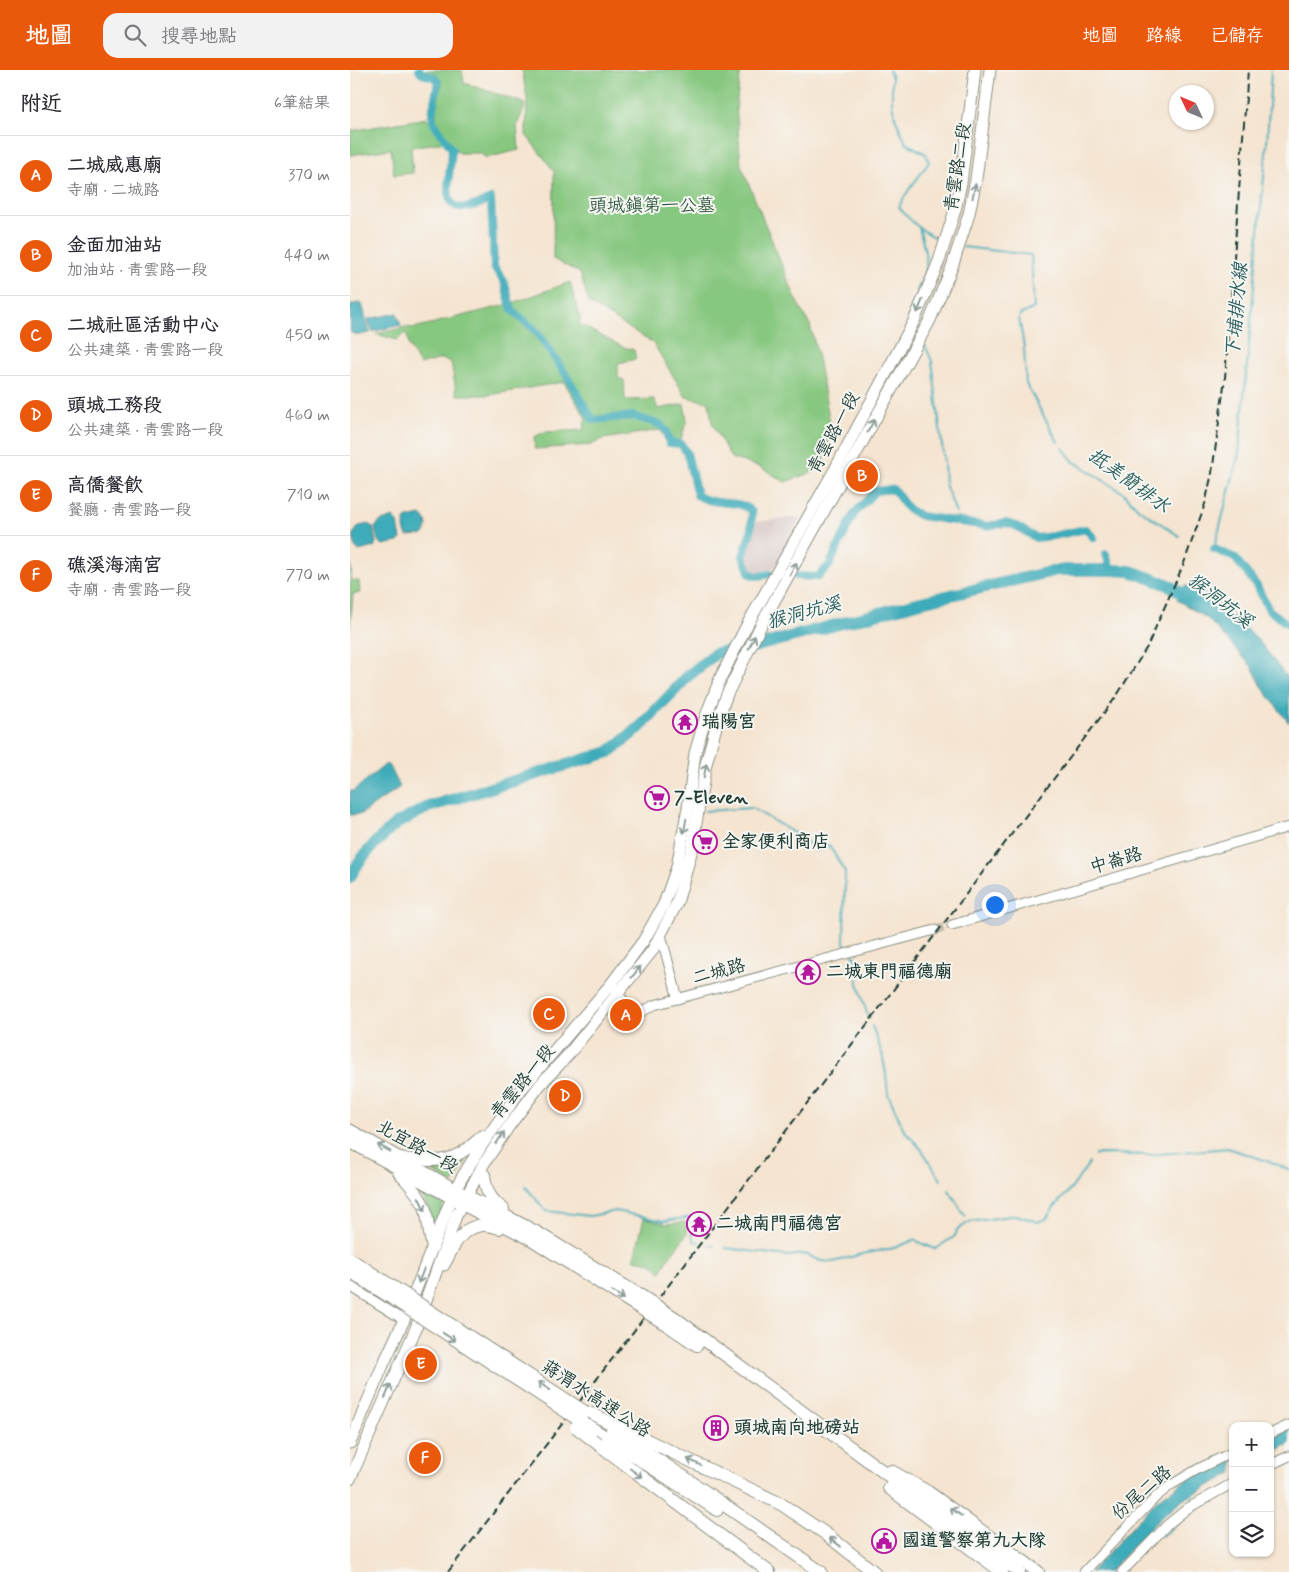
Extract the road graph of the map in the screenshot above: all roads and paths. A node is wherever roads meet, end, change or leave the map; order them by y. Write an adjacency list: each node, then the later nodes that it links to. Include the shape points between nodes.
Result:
1 (975, 70): 3 (main road, 青雲路二段, via 961,183)
2 (990, 70): 4 (main road, 青雲路二段, one-way to 2, via 976,179)
3 (940, 261): 9 (main road, 青雲路一段, one-way to 9, via 914,322 720,679 698,744 677,867 664,904 644,940)
4 (952, 267): 8 (main road, 青雲路一段, one-way to 4, via 677,903 684,879 706,764 718,719 736,674 930,320)
5 (1289, 827): 6 (street, 中崙路)
6 (952, 925)
7 (935, 930): 11 (street, 二城路)
8 (661, 935): 10 (main road, 青雲路一段, one-way to 8); 11 (street)
9 (612, 983): 10 (street, 二城路); 12 (main road, 青雲路一段)
10 (618, 995): 11 (street, 二城路, via 638,1014 654,1005); 12 (main road, 青雲路一段)
11 (678, 999)
12 (586, 1023): 13 (main road, 青雲路一段, via 519,1092); 17 (main road, 青雲路一段, one-way to 12, via 508,1126 568,1055)
13 (498, 1121): 16 (main road, via 471,1147 454,1158); 18 (main road, 青雲路一段, via 482,1145)
14 (350, 1130): 16 (main road, 北宜路一段, one-way to 14)
15 (350, 1142): 16 (main road, 北宜路一段)
16 (399, 1163): 18 (main road, 北宜路一段); 21 (main road, one-way to 21, via 425,1208)
17 (484, 1170): 18 (main road, 青雲路一段); 20 (highway, via 486,1189 494,1202)
18 (460, 1197): 20 (highway); 21 (main road, 青雲路一段); 25 (main road, 青雲路一段)
19 (466, 1231): 20 (highway, via 489,1224); 25 (main road)
20 (534, 1236): 29 (highway, bridge)
21 (433, 1247): 27 (main road, 青雲路一段, one-way to 27)
22 (350, 1252): 27 (street)
23 (350, 1259): 31 (highway, 蔣渭水高速公路, one-way to 23, bridge)
24 (350, 1271): 30 (highway, 蔣渭水高速公路, one-way to 30, bridge)
25 (433, 1281): 38 (main road, 青雲路一段, one-way to 25)
26 (350, 1286): 28 (street)
27 (414, 1294): 28 (main road, 青雲路一段)
28 (404, 1320): 34 (main road, 青雲路一段)
29 (672, 1322): 40 (highway, one-way to 29, via 928,1492 837,1440); 45 (highway, via 696,1344)
30 (510, 1377): 31 (highway, 蔣渭水高速公路, bridge); 41 (highway, one-way to 41, bridge)
31 (598, 1423): 42 (highway, 蔣渭水高速公路); 43 (highway, 蔣渭水高速公路, via 707,1492); 44 (highway, one-way to 31, via 781,1504)
32 (1289, 1425): 33 (street)
33 (1274, 1432)
34 (352, 1439)
35 (1229, 1454): 47 (street, 份尾二路, via 1171,1484)
36 (1289, 1456): 37 (street)
37 (1274, 1463)
38 (350, 1479)
39 (1229, 1485): 48 (street, via 1188,1508 1166,1525)
40 (1021, 1567): 46 (highway)
41 (769, 1572)
42 (806, 1572)
43 (821, 1572)
44 (874, 1572)
45 (1002, 1572)
46 (1038, 1572)
47 (1084, 1572)
48 (1122, 1572)

